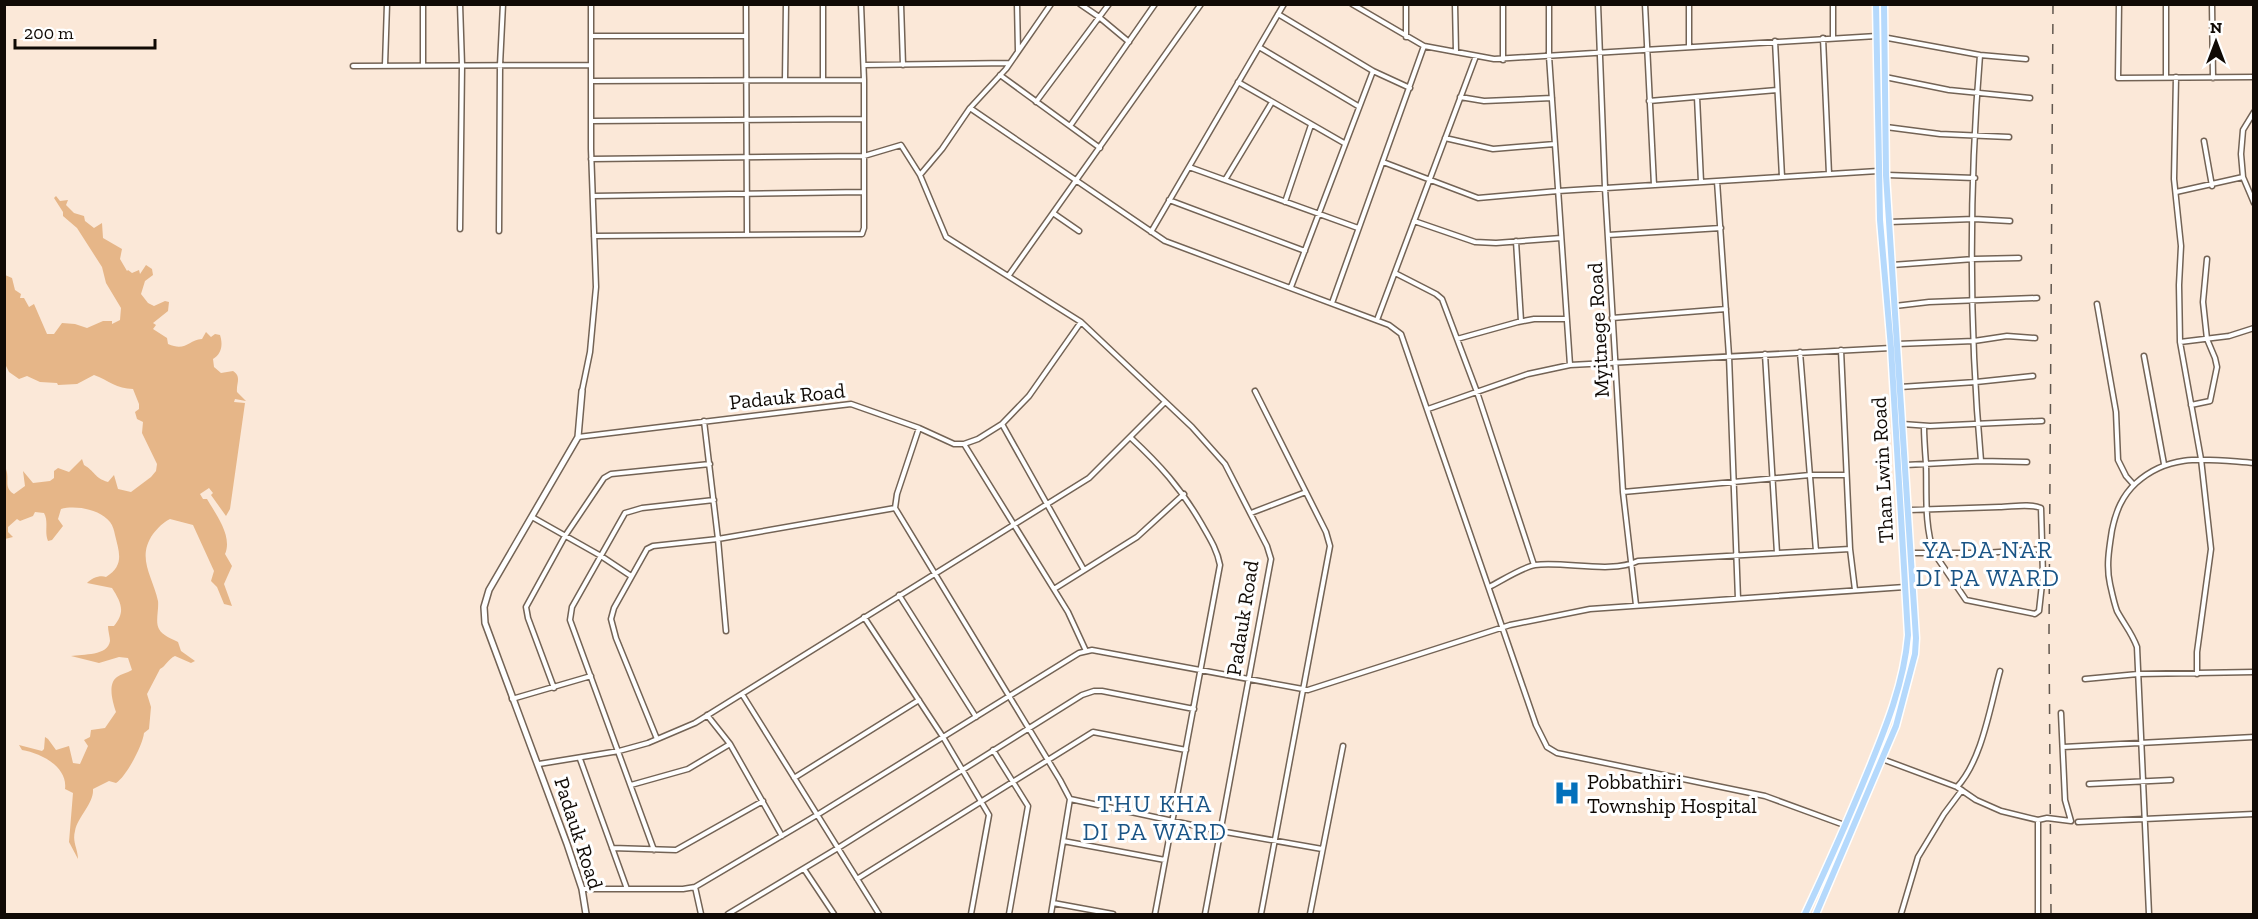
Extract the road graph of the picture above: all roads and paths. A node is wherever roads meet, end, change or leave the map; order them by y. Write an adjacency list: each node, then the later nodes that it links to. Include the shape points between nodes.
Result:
1 (387, 4): 57 (street)
2 (423, 4): 58 (street)
3 (460, 4): 59 (street)
4 (503, 4): 60 (street)
5 (591, 4): 34 (street)
6 (746, 4): 35 (street)
7 (786, 4): 72 (street)
8 (823, 4): 73 (street)
9 (861, 4): 62 (street)
10 (902, 4): 56 (street)
11 (1017, 4): 47 (street)
12 (1051, 4): 47 (street)
13 (1080, 4): 33 (street)
14 (1109, 4): 33 (street)
15 (1155, 4): 42 (street)
16 (1201, 4): 102 (street)
17 (1284, 4): 32 (street)
18 (1352, 4): 37 (street)
19 (1406, 4): 37 (street)
20 (1455, 4): 48 (street)
21 (1503, 4): 54 (street)
22 (1549, 4): 52 (street)
23 (1598, 4): 49 (street, Myitnege Road)
24 (1645, 4): 46 (street)
25 (1689, 4): 45 (street)
26 (1833, 4): 39 (street)
27 (1876, 4): 36 (main road, Than Lwin Road)
28 (1884, 4): 40 (main road, Than Lwin Road)
29 (2119, 4): 67 (street, via 2118,78)
30 (2166, 4): 67 (street)
31 (2212, 4): 70 (street)
32 (1278, 14): 44 (street); 64 (street)
33 (1099, 17): 42 (street); 85 (street)
34 (591, 36): 35 (street); 61 (street)
35 (746, 36): 71 (street)
36 (1876, 36): 39 (street); 40 (street); 108 (main road, Than Lwin Road)
37 (1406, 37): 43 (street)
38 (1823, 38): 39 (street); 41 (street); 109 (street)
39 (1833, 38)
40 (1884, 38): 50 (street); 66 (main road, Than Lwin Road)
41 (1775, 41): 45 (street); 78 (street)
42 (1129, 42): 94 (street)
43 (1424, 46): 48 (street); 77 (street)
44 (1259, 47): 76 (street); 87 (street)
45 (1689, 47): 46 (street)
46 (1646, 49): 49 (street); 84 (street)
47 (1018, 52): 55 (street)
48 (1456, 52): 51 (street)
49 (1599, 53): 52 (street); 122 (street, Myitnege Road)
50 (1980, 55): 53 (street); 79 (street)
51 (1476, 56): 54 (street); 80 (street)
52 (1550, 56): 54 (street); 82 (street)
53 (2026, 59)
54 (1503, 60)
55 (1010, 63): 56 (street); 65 (street)
56 (903, 64): 62 (street)
57 (385, 65): 58 (street); 63 (street)
58 (423, 65): 59 (street)
59 (462, 65): 60 (street); 139 (street)
60 (500, 65): 61 (street); 140 (street)
61 (591, 65): 75 (street)
62 (864, 65): 74 (street)
63 (353, 66)
64 (1373, 71): 77 (street); 87 (street)
65 (1000, 75): 85 (street); 88 (street)
66 (1885, 77): 79 (street); 95 (main road, Than Lwin Road)
67 (2166, 77): 68 (street)
68 (2176, 77): 70 (street); 125 (street)
69 (2253, 77): 70 (street)
70 (2213, 78)
71 (747, 80): 72 (street); 75 (street); 91 (street)
72 (785, 80): 73 (street)
73 (823, 80): 74 (street)
74 (864, 80): 90 (street)
75 (591, 81): 92 (street)
76 (1238, 82): 86 (street); 107 (street)
77 (1410, 88): 106 (street)
78 (1777, 90): 81 (street); 112 (street)
79 (1977, 94): 83 (street); 96 (street)
80 (1460, 97): 82 (street, via 1484,101); 98 (street)
81 (1697, 97): 84 (street); 119 (street)
82 (1552, 98): 101 (street)
83 (2030, 98)
84 (1649, 101): 120 (street)
85 (1036, 102): 94 (street)
86 (1272, 102): 93 (street); 115 (street)
87 (1358, 106): 100 (street)
88 (970, 108): 110 (street); 118 (street)
89 (2253, 112): 113 (street, via 2243,130)
90 (864, 119): 91 (street); 103 (street)
91 (747, 120): 92 (street); 104 (street)
92 (591, 121): 105 (street)
93 (1311, 125): 100 (street); 129 (street)
94 (1070, 126): 102 (street)
95 (1885, 127): 96 (street); 111 (main road, Than Lwin Road)
96 (1976, 134): 97 (street); 114 (street)
97 (2009, 137)
98 (1445, 138): 101 (street, via 1493,149); 116 (street)
99 (2204, 141): 121 (street)
100 (1344, 143): 132 (street)
101 (1555, 144): 123 (street)
102 (1100, 148): 118 (street)
103 (864, 156): 104 (street); 110 (street, Padauk Road, via 901,145); 124 (street)
104 (747, 157): 105 (street); 126 (street)
105 (591, 159): 127 (street)
106 (1383, 162): 116 (street); 137 (street)
107 (1189, 167): 115 (street); 128 (street)
108 (1878, 171): 109 (street); 173 (main road, Than Lwin Road, via 1884,274)
109 (1830, 174): 112 (street)
110 (920, 175): 154 (street, Padauk Road, via 946,237)
111 (1886, 175): 114 (street); 136 (main road, Than Lwin Road)
112 (1782, 177): 117 (street)
113 (2243, 177): 121 (street); 130 (street)
114 (1975, 178): 133 (street)
115 (1225, 180): 129 (street)
116 (1430, 180): 123 (street, via 1478,198); 134 (street)
117 (1718, 181): 119 (street); 138 (street)
118 (1076, 182): 131 (street); 142 (street)
119 (1701, 182): 120 (street)
120 (1654, 185): 122 (street)
121 (2212, 186): 125 (street)
122 (1605, 188): 123 (street); 144 (street, Myitnege Road)
123 (1558, 191): 146 (street)
124 (863, 192): 126 (street); 143 (street, via 862,234)
125 (2176, 192): 172 (street, via 2181,246)
126 (748, 193): 127 (street); 143 (street)
127 (593, 196): 145 (street)
128 (1170, 200): 142 (street); 148 (street)
129 (1285, 202): 132 (street)
130 (2253, 203)
131 (1053, 213): 141 (street); 154 (street)
132 (1319, 215): 137 (street); 148 (street)
133 (1974, 219): 135 (street); 136 (street); 149 (street)
134 (1414, 221): 147 (street, via 1475,242); 153 (street)
135 (2010, 221)
136 (1888, 222): 152 (main road, Than Lwin Road)
137 (1358, 228): 158 (street)
138 (1721, 228): 144 (street); 161 (street)
139 (460, 230)
140 (499, 231)
141 (1079, 231)
142 (1151, 232): 155 (street, via 1165,241)
143 (747, 234): 145 (street)
144 (1607, 235): 162 (street, Myitnege Road)
145 (594, 236): 184 (street, via 596,287)
146 (1560, 238): 147 (street); 163 (street)
147 (1516, 241): 165 (street)
148 (1305, 251): 155 (street)
149 (1974, 258): 150 (street); 152 (street); 157 (street)
150 (2019, 258)
151 (2207, 259): 170 (street, via 2203,302)
152 (1892, 265): 160 (main road, Than Lwin Road)
153 (1395, 273): 164 (street); 169 (street, via 1442,299)
154 (1009, 275): 166 (street, Padauk Road)
155 (1291, 287): 158 (street)
156 (2037, 298): 157 (street)
157 (1973, 300): 160 (street); 171 (street)
158 (1332, 303): 164 (street)
159 (2097, 304): 212 (street, via 2116,412 2118,459)
160 (1894, 306): 173 (main road, Than Lwin Road)
161 (1726, 309): 162 (street); 177 (street)
162 (1612, 318): 179 (street, Myitnege Road)
163 (1566, 319): 165 (street); 180 (street)
164 (1377, 320): 189 (street, via 1401,334)
165 (1521, 321): 169 (street)
166 (1081, 322): 187 (street, Padauk Road); 193 (street, via 1029,396)
167 (2253, 328): 170 (street)
168 (2035, 338): 171 (street, via 2007,336)
169 (1457, 339): 186 (street)
170 (2207, 339): 172 (street); 188 (street, via 2217,367 2213,390 2210,401)
171 (1974, 341): 173 (street); 182 (street)
172 (2180, 342): 188 (street)
173 (1895, 347): 174 (street); 183 (main road, Than Lwin Road); 240 (main road, Than Lwin Road)
174 (1841, 350): 175 (street); 209 (street)
175 (1800, 352): 176 (street); 208 (street)
176 (1765, 354): 177 (street); 210 (street)
177 (1729, 356): 179 (street); 211 (street)
178 (2144, 356): 206 (street)
179 (1615, 362): 180 (street); 214 (street, Myitnege Road)
180 (1570, 364): 186 (street)
181 (2033, 376): 182 (street)
182 (1976, 382): 183 (street); 192 (street)
183 (1900, 387): 194 (main road, Than Lwin Road)
184 (582, 391): 197 (street, Padauk Road)
185 (1256, 392): 213 (street)
186 (1477, 392): 189 (street); 235 (street)
187 (1165, 402): 198 (street); 221 (street, Padauk Road, via 1225,464)
188 (2191, 405): 200 (street)
189 (1428, 409): 239 (street)
190 (704, 421): 196 (street, Padauk Road, via 851,404); 197 (street, Padauk Road); 204 (street)
191 (2042, 421): 192 (street)
192 (1978, 423): 195 (street); 201 (street)
193 (1002, 424): 199 (street); 217 (street)
194 (1902, 424): 195 (street); 207 (main road, Than Lwin Road)
195 (1924, 426): 205 (street)
196 (919, 428): 199 (street, Padauk Road, via 954,444); 218 (street)
197 (578, 437): 222 (street, Padauk Road)
198 (1130, 437): 215 (street); 217 (street, via 1089,478)
199 (964, 444): 223 (street)
200 (2200, 459): 203 (street); 206 (street); 254 (street, via 2211,549)
201 (1982, 461): 202 (street); 205 (street)
202 (2027, 462)
203 (2253, 463)
204 (710, 464): 216 (street); 224 (street, via 611,474 604,478)
205 (1926, 464): 207 (street); 219 (street)
206 (2164, 464): 212 (street)
207 (1906, 465): 220 (main road, Than Lwin Road)
208 (1810, 475): 209 (street); 210 (street); 228 (street)
209 (1846, 475): 226 (street)
210 (1771, 478): 211 (street); 229 (street)
211 (1734, 481): 214 (street); 232 (street)
212 (2134, 485): 253 (street, via 2115,515 2107,562 2117,610 2137,647)
213 (1306, 492): 221 (street); 259 (street, via 1330,546)
214 (1623, 492): 234 (street, Myitnege Road)
215 (1184, 494): 236 (street, via 1137,537); 250 (street, via 1217,550 1220,565)
216 (714, 500): 225 (street); 233 (street, via 625,513)
217 (1047, 504): 223 (street); 236 (street)
218 (895, 508): 225 (street); 237 (street)
219 (1927, 509): 220 (street); 227 (street, via 2035,505 2041,508); 231 (street)
220 (1909, 510): 230 (main road, Than Lwin Road)
221 (1251, 513): 256 (street, Padauk Road, via 1271,559)
222 (532, 517): 224 (street); 264 (street, Padauk Road, via 489,590 484,607 485,623)
223 (1014, 524): 237 (street); 241 (street)
224 (565, 536): 233 (street); 258 (street, via 525,607)
225 (718, 539): 238 (street, via 653,546 647,549); 248 (street)
226 (1850, 549): 228 (street); 242 (street)
227 (2042, 549): 231 (street); 231 (street, via 2043,575 2039,611 2035,614 1966,600)
228 (1816, 551): 229 (street)
229 (1777, 553): 232 (street)
230 (1911, 553): 231 (street); 262 (main road, Than Lwin Road, via 1916,638)
231 (1934, 553)
232 (1736, 555): 234 (street); 244 (street)
233 (601, 556): 238 (street); 255 (street, via 572,607 570,620)
234 (1632, 564): 235 (street); 245 (street, Myitnege Road)
235 (1534, 565): 239 (street)
236 (1084, 570): 241 (street)
237 (935, 572): 243 (street); 263 (street)
238 (632, 576): 273 (street, via 611,619)
239 (1489, 587): 247 (street)
240 (1906, 587): 242 (street); 260 (main road, Than Lwin Road, via 1907,648)
241 (1054, 589): 249 (street)
242 (1856, 590): 244 (street)
243 (898, 595): 246 (street); 269 (street)
244 (1738, 599): 245 (street)
245 (1636, 605): 247 (street, via 1590,609)
246 (864, 617): 261 (street); 265 (street)
247 (1503, 628): 259 (street); 303 (street, via 1546,747 1557,753 1766,796)
248 (726, 631)
249 (1086, 651): 250 (street); 263 (street)
250 (1201, 670): 256 (street); 266 (street)
251 (2000, 671): 292 (street, via 1976,757)
252 (2253, 672): 254 (street)
253 (2138, 674): 254 (street); 257 (street); 274 (street)
254 (2197, 674)
255 (591, 676): 258 (street); 280 (street)
256 (1249, 679): 259 (street); 305 (street, Padauk Road)
257 (2085, 679)
258 (554, 688): 264 (street)
259 (1303, 689): 308 (street)
260 (1897, 692): 262 (main road); 303 (main road, Than Lwin Road)
261 (742, 694): 268 (street); 286 (street)
262 (1905, 694): 282 (main road, Than Lwin Road)
263 (1009, 696): 269 (street); 270 (street)
264 (512, 699): 284 (street, Padauk Road)
265 (919, 700): 271 (street); 286 (street)
266 (1194, 709): 270 (street, via 1094,691); 279 (street)
267 (2061, 714): 277 (street)
268 (707, 715): 273 (street); 275 (street)
269 (976, 717): 271 (street)
270 (1029, 728): 278 (street); 283 (street)
271 (943, 737): 285 (street); 298 (street)
272 (2253, 737): 274 (street)
273 (657, 739): 280 (street)
274 (2141, 743): 277 (street); 288 (street)
275 (730, 744): 291 (street, via 688,769); 295 (street)
276 (1343, 746): 311 (street)
277 (2063, 747): 300 (street, via 2065,800 2071,821)
278 (993, 750): 285 (street); 289 (street)
279 (1186, 750): 283 (street, via 1093,732); 301 (street)
280 (619, 751): 281 (street); 291 (street)
281 (580, 759): 284 (street); 309 (street)
282 (1882, 759): 292 (street); 304 (main road, Than Lwin Road)
283 (1048, 760): 289 (street); 294 (street)
284 (539, 764): 317 (street, Padauk Road)
285 (962, 771): 296 (street); 310 (street)
286 (794, 778): 298 (street)
287 (2171, 780): 288 (street)
288 (2142, 781): 290 (street); 299 (street)
289 (1013, 782): 296 (street); 327 (street, via 1028,806)
290 (2089, 784)
291 (631, 785): 312 (street)
292 (1957, 787): 293 (street)
293 (1962, 790): 300 (street, via 2001,811); 336 (street, via 1918,857)
294 (1070, 799): 301 (street); 307 (street)
295 (763, 801): 306 (street); 312 (street, via 676,850)
296 (980, 802): 315 (street); 326 (street, via 989,815)
297 (2253, 814): 299 (street)
298 (817, 815): 306 (street); 310 (street)
299 (2144, 819): 302 (street); 338 (street)
300 (2038, 820): 337 (street)
301 (1173, 822): 305 (street); 313 (street)
302 (2078, 822)
303 (1846, 826): 304 (street); 334 (main road, Than Lwin Road)
304 (1853, 829): 335 (main road, Than Lwin Road)
305 (1220, 831): 308 (street); 331 (street, Padauk Road)
306 (782, 836): 316 (street)
307 (1063, 840): 313 (street); 319 (street)
308 (1275, 841): 311 (street); 332 (street)
309 (612, 848): 312 (street); 318 (street)
310 (838, 849): 314 (street); 315 (street)
311 (1322, 849): 333 (street)
312 (654, 850)
313 (1166, 860): 330 (street)
314 (804, 869): 320 (street); 324 (street)
315 (857, 879): 325 (street)
316 (695, 887): 318 (street); 322 (street)
317 (582, 889): 318 (street); 321 (street, Padauk Road)
318 (627, 889)
319 (1053, 903): 328 (street); 329 (street)
320 (737, 912): 323 (street)
321 (586, 915)
322 (701, 915)
323 (728, 915)
324 (834, 915)
325 (879, 915)
326 (971, 915)
327 (1009, 915)
328 (1051, 915)
329 (1113, 915)
330 (1155, 915)
331 (1205, 915)
332 (1261, 915)
333 (1310, 915)
334 (1805, 915)
335 (1816, 915)
336 (1901, 915)
337 (2038, 915)
338 (2149, 915)

